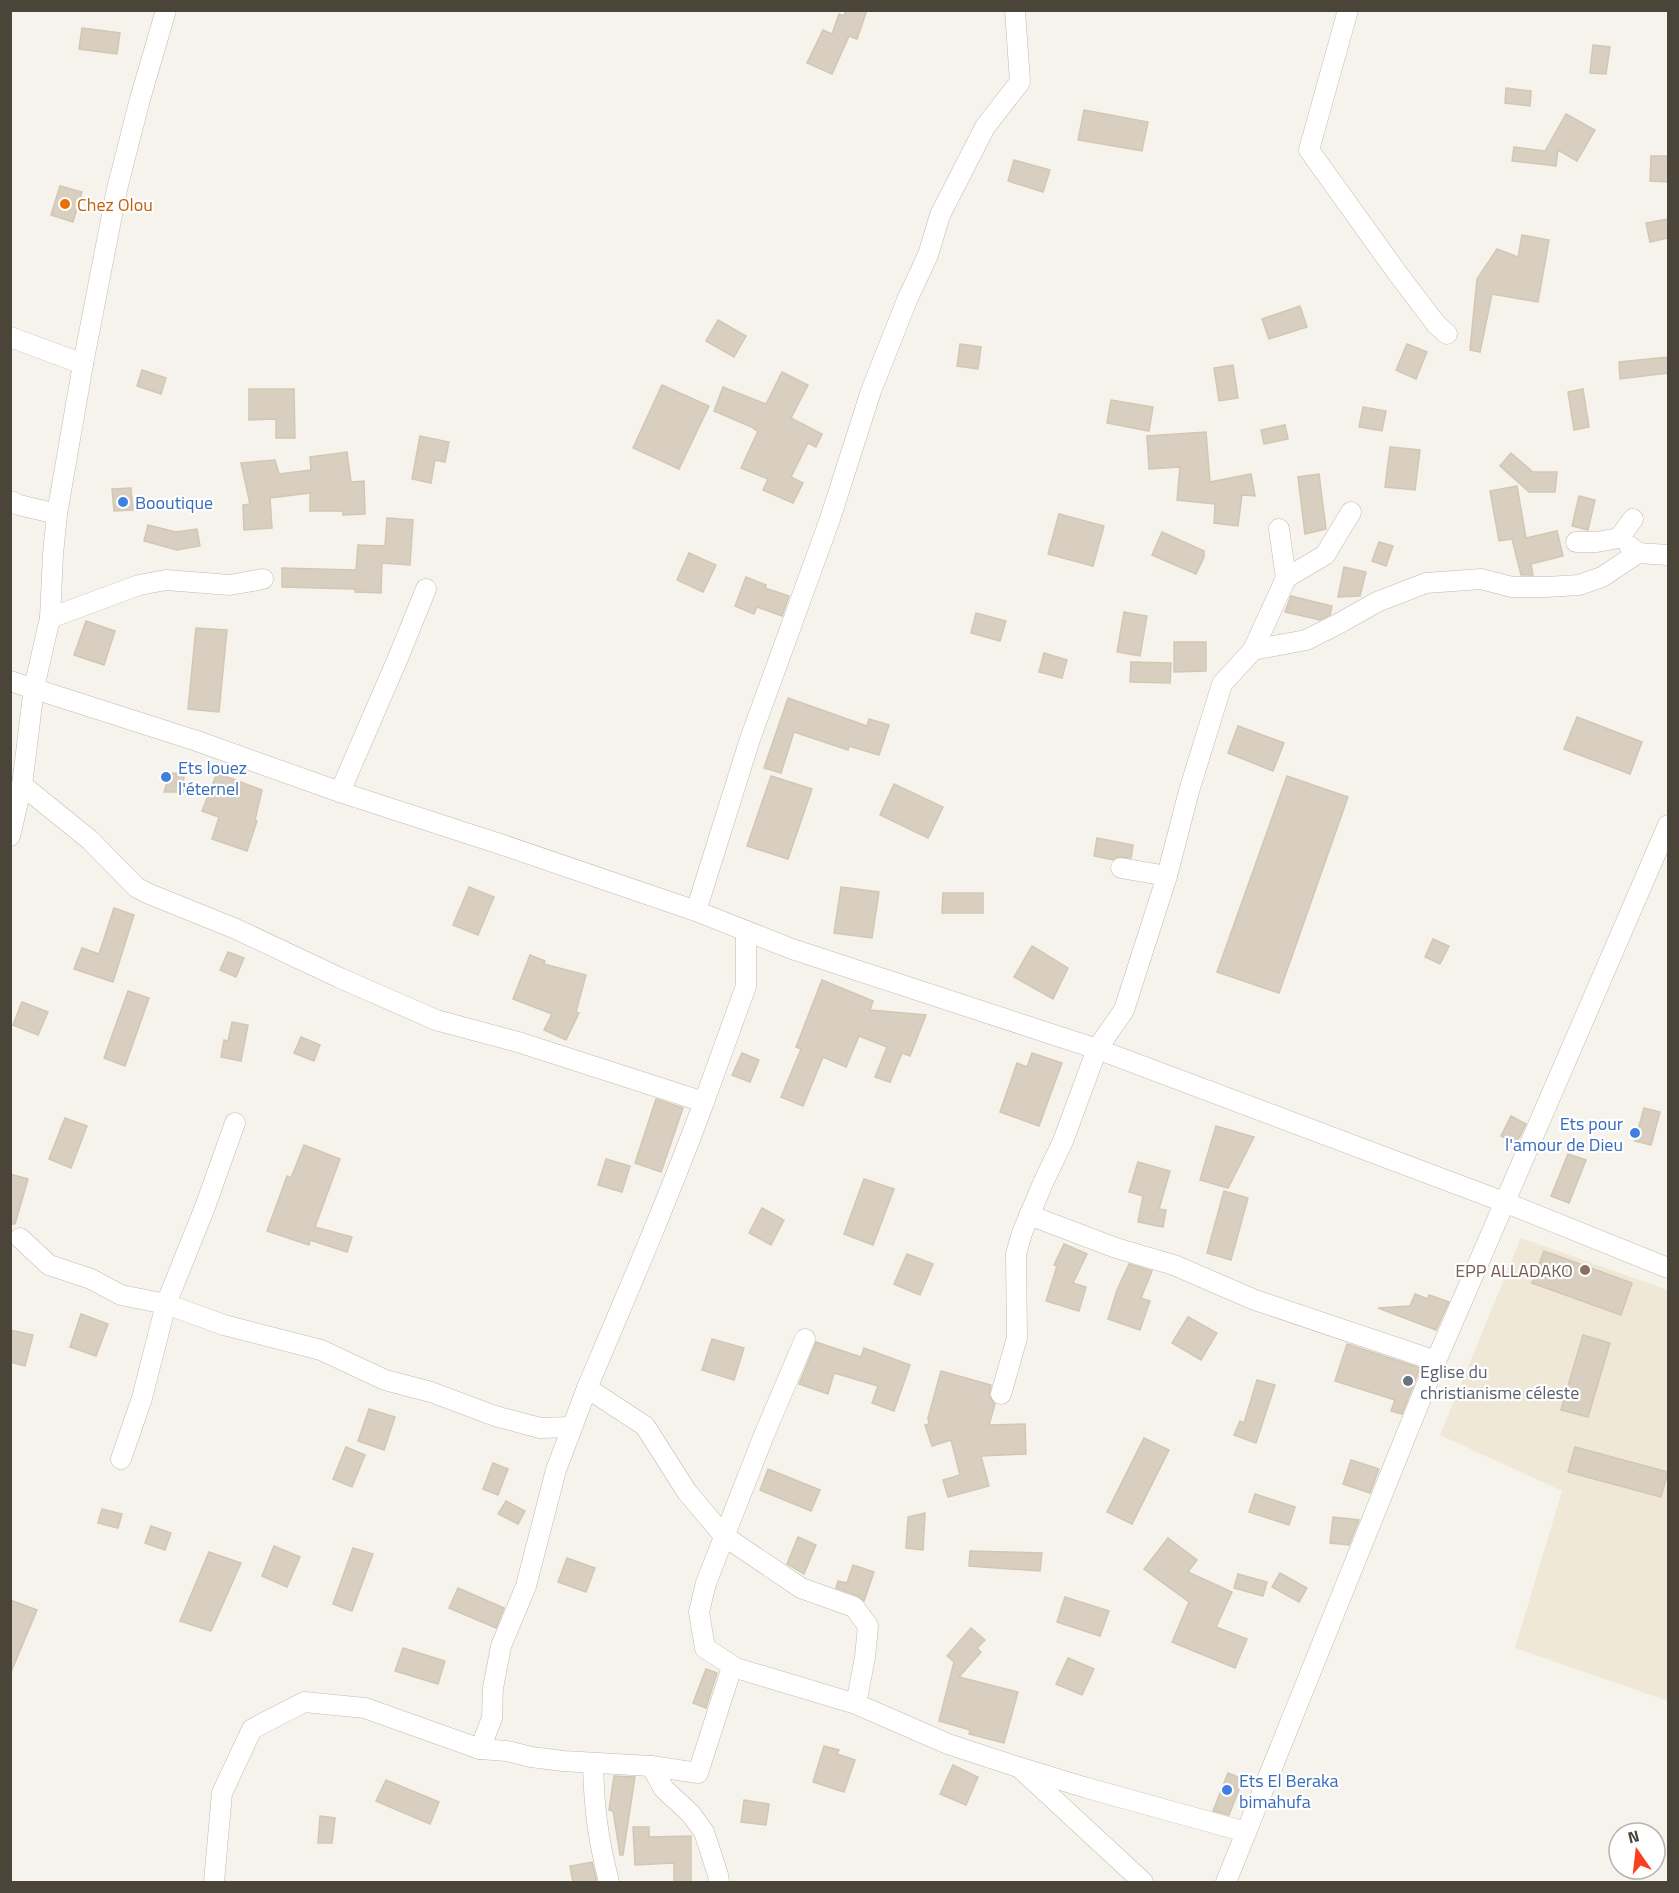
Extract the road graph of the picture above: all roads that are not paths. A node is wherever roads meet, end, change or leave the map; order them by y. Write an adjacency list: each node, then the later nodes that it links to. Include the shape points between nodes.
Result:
1 (166, 10): 6 (street, via 117,189)
2 (1015, 10): 29 (street, via 1020,81 985,127 940,215 928,255 879,371 750,739)
3 (1348, 10): 4 (street, via 1309,150 1398,274)
4 (1448, 334)
5 (10, 337): 6 (street)
6 (83, 364): 9 (street)
7 (10, 501): 9 (street)
8 (1351, 512): 16 (street, via 1325,555)
9 (57, 514): 19 (street)
10 (1632, 519): 12 (street)
11 (1279, 529): 16 (street)
12 (1619, 538): 13 (street); 14 (street)
13 (1576, 542)
14 (1638, 554): 15 (street); 20 (street, via 1602,577 1579,585 1512,586 1481,579 1426,584 1377,602 1306,639)
15 (1668, 555)
16 (1286, 578): 20 (street)
17 (263, 579): 19 (street, via 230,585 166,580 139,585)
18 (426, 589): 24 (street)
19 (50, 618): 22 (street)
20 (1253, 650): 28 (street, via 1222,684)
21 (10, 681): 22 (street)
22 (34, 688): 23 (street); 24 (street)
23 (22, 785): 26 (street); 32 (street, via 147,893 436,1020)
24 (340, 792): 29 (street)
25 (1668, 825): 34 (street)
26 (10, 836)
27 (1120, 868): 28 (street)
28 (1167, 876): 31 (street, via 1124,1010)
29 (696, 911): 30 (street)
30 (746, 931): 31 (street); 32 (street, via 746,986)
31 (1097, 1049): 34 (street); 35 (street, via 1063,1141)
32 (704, 1102): 41 (street)
33 (235, 1123): 38 (street)
34 (1504, 1202): 37 (street); 40 (street)
35 (1029, 1215): 40 (street, via 1174,1265 1255,1300); 42 (street, via 1016,1254 1017,1338)
36 (20, 1238): 38 (street, via 49,1265 91,1279 121,1295)
37 (1668, 1268)
38 (166, 1304): 43 (street, via 224,1325 321,1350 385,1380 495,1416 540,1428); 44 (street, via 142,1398)
39 (805, 1339): 45 (street)
40 (1436, 1361): 52 (street)
41 (587, 1388): 43 (street); 45 (street, via 645,1426 687,1492)
42 (1001, 1394)
43 (571, 1427): 48 (street, via 526,1586 501,1646 492,1718)
44 (121, 1459)
45 (724, 1536): 46 (street, via 699,1612 705,1648); 47 (street, via 801,1588 854,1607 868,1626)
46 (736, 1668): 47 (street); 50 (street, via 730,1673 698,1773)
47 (856, 1704): 51 (street, via 948,1743)
48 (480, 1749): 49 (street); 53 (street, via 365,1708 304,1702 252,1729 222,1793)
49 (593, 1763): 50 (street); 54 (street, via 598,1841)
50 (651, 1766): 55 (street, via 664,1789 704,1832)
51 (1018, 1767): 52 (street); 56 (street)
52 (1246, 1832): 57 (street)
53 (214, 1882)
54 (609, 1882)
55 (719, 1882)
56 (1143, 1882)
57 (1226, 1882)

